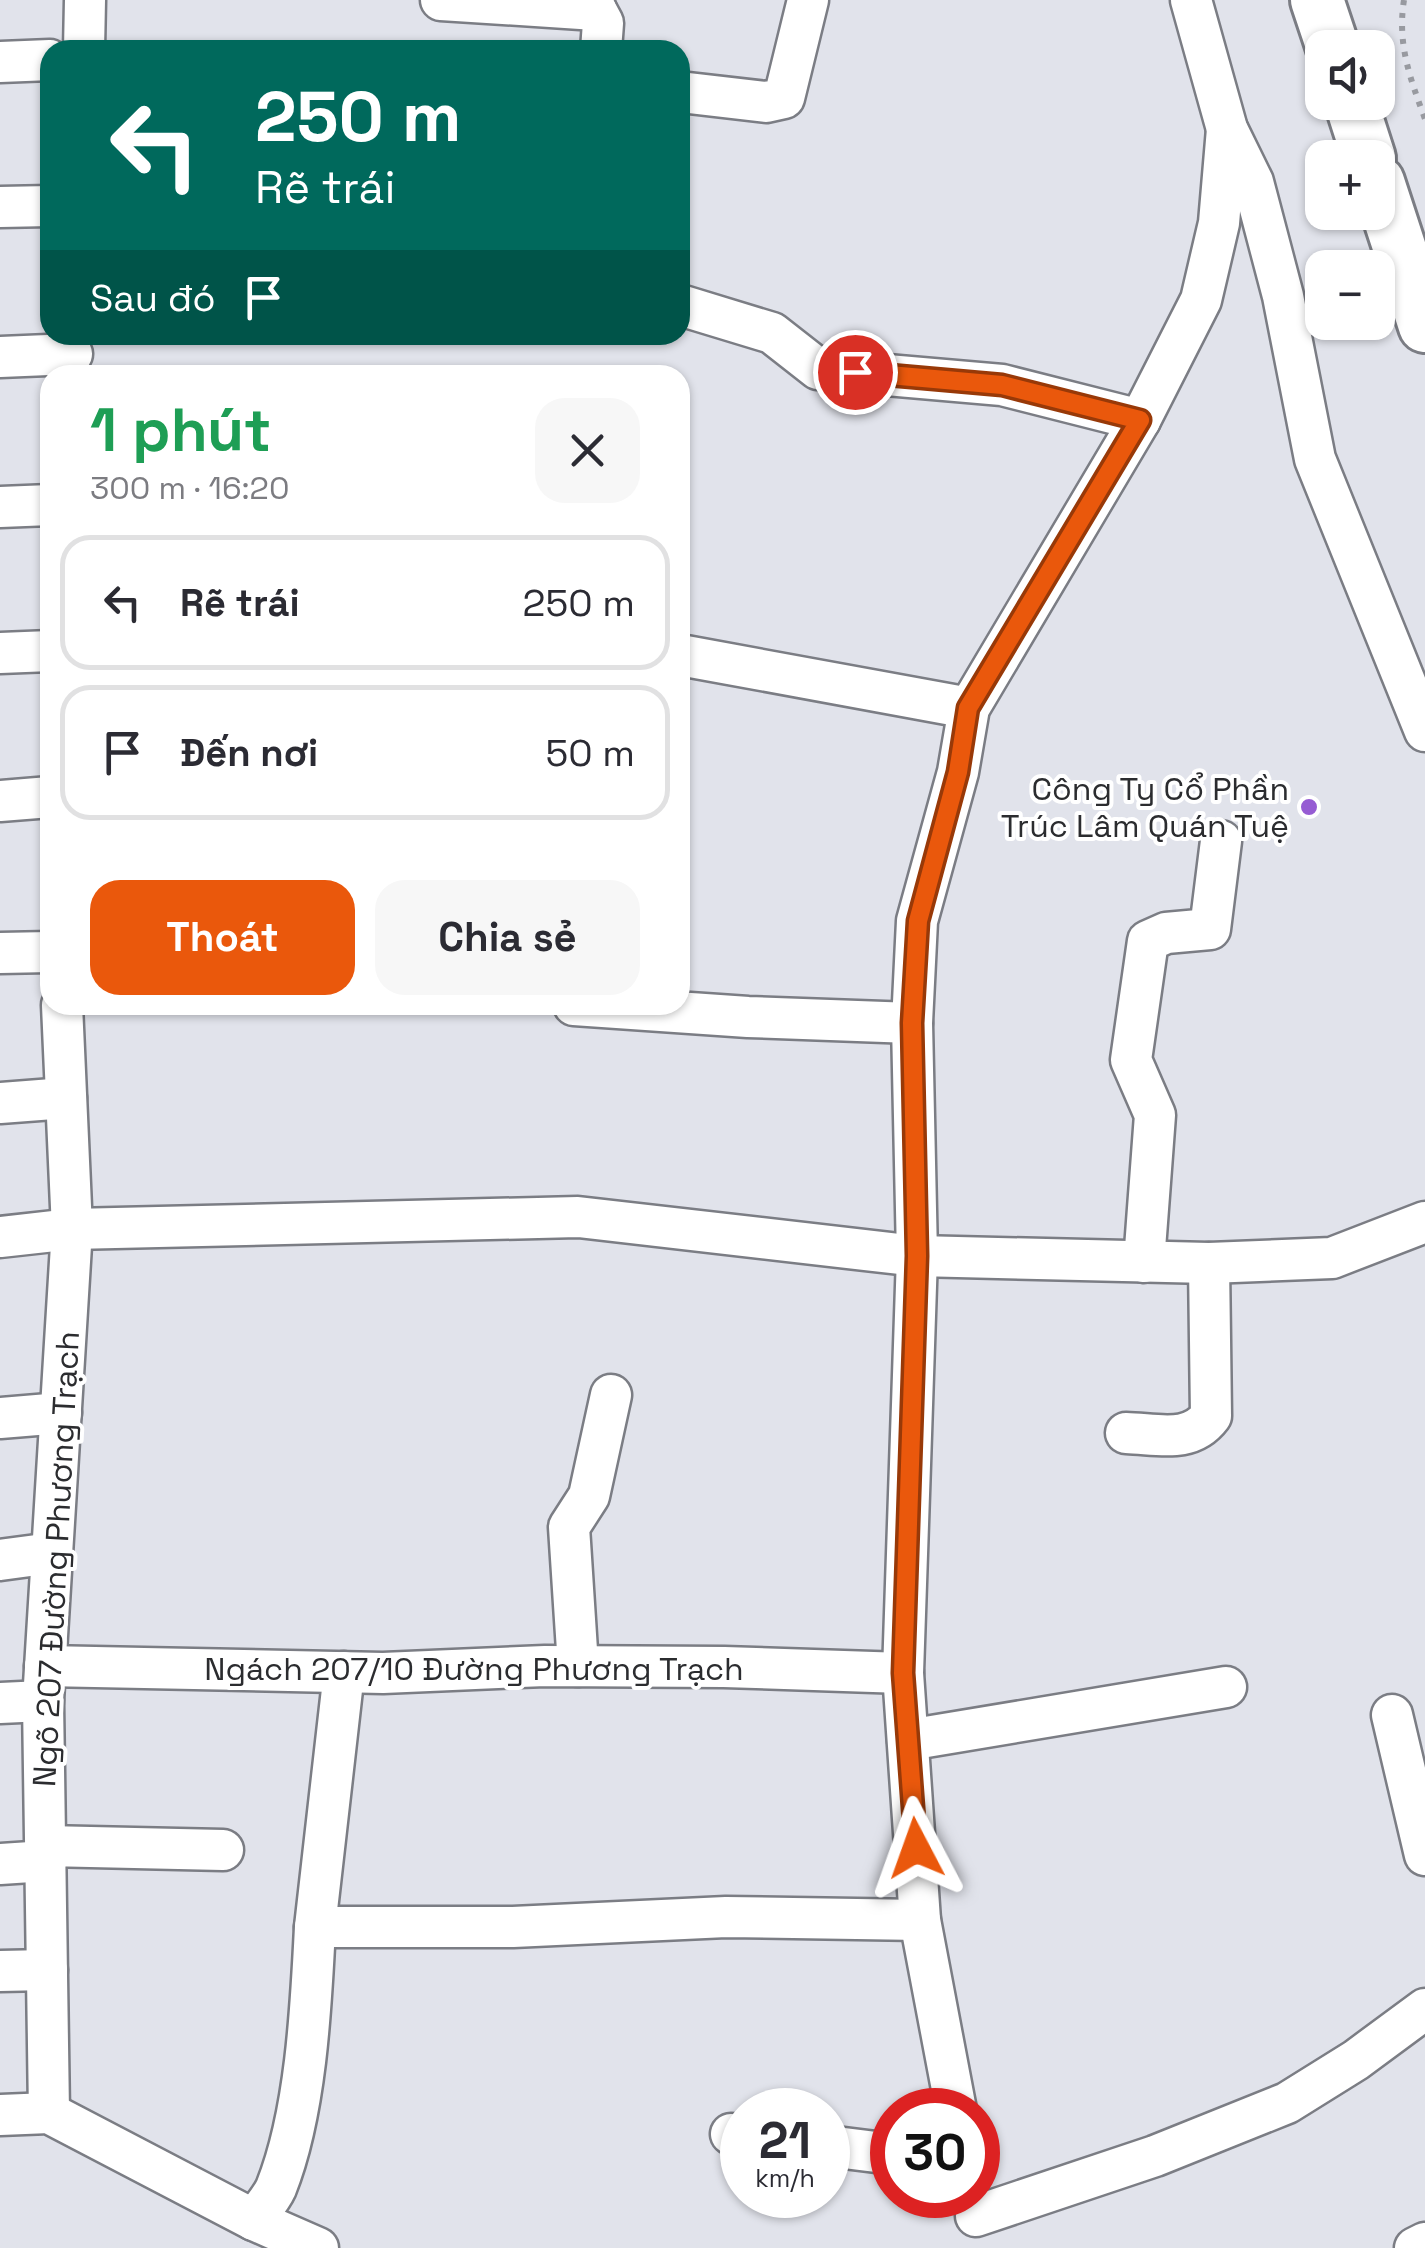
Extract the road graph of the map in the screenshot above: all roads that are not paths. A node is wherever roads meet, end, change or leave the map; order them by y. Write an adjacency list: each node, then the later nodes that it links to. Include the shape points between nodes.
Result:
1 (85, 0): 8 (street)
2 (441, 0): 6 (street)
3 (808, 0): 12 (street, via 784,98)
4 (1192, 0): 13 (street)
5 (1317, 0): 7 (main road)
6 (598, 5): 9 (street)
7 (1327, 30)
8 (84, 40)
9 (602, 40)
10 (40, 60): 11 (street)
11 (0, 62)
12 (690, 93)
13 (1227, 129): 21 (street, via 1219,223 1201,300); 28 (street, via 1253,182 1284,296 1316,459)
14 (40, 206): 15 (street)
15 (0, 208)
16 (1394, 230): 18 (main road)
17 (690, 307): 21 (street, via 772,333 818,369 1002,385)
18 (1425, 326)
19 (72, 355): 20 (street)
20 (0, 357)
21 (1140, 420): 27 (street)
22 (40, 505): 23 (street)
23 (0, 507)
24 (40, 651): 25 (street)
25 (0, 653)
26 (690, 657): 27 (street)
27 (968, 708): 36 (street, via 918,921)
28 (1425, 731)
29 (40, 798): 30 (street)
30 (0, 801)
31 (1222, 841): 43 (street, via 1210,929 1166,932 1148,942 1131,1060 1155,1116)
32 (40, 952): 33 (street)
33 (0, 953)
34 (690, 1014): 36 (street)
35 (62, 1015): 37 (street, Ngõ 207 Đường Phương Trạch)
36 (912, 1023): 42 (street)
37 (66, 1098): 38 (street); 40 (street, Ngõ 207 Đường Phương Trạch)
38 (0, 1103)
39 (1425, 1222): 44 (street, via 1332,1258)
40 (72, 1229): 41 (street); 42 (street, via 578,1216); 46 (street, Ngõ 207 Đường Phương Trạch)
41 (0, 1237)
42 (917, 1256): 43 (street); 53 (street)
43 (1144, 1262): 44 (street)
44 (1209, 1263): 48 (street, via 1212,1416 1186,1435)
45 (611, 1395): 51 (street, via 590,1496 569,1526)
46 (61, 1413): 47 (street); 49 (street, Ngõ 207 Đường Phương Trạch)
47 (0, 1418)
48 (1126, 1433)
49 (52, 1553): 50 (street); 54 (street, Ngõ 207 Đường Phương Trạch)
50 (0, 1560)
51 (578, 1666): 52 (street, Ngách 207/10 Đường Phương Trạch); 53 (street, Ngách 207/10 Đường Phương Trạch)
52 (344, 1672): 54 (street, Ngách 207/10 Đường Phương Trạch); 64 (street)
53 (903, 1673): 58 (street)
54 (44, 1684): 56 (street, Ngách 207/10 Đường Phương Trạch); 60 (street, Ngõ 207 Đường Phương Trạch)
55 (1226, 1687): 58 (street)
56 (0, 1703)
57 (1392, 1715): 61 (street)
58 (908, 1740): 63 (street)
59 (223, 1850): 60 (street)
60 (46, 1854): 62 (street); 65 (street, Ngõ 207 Đường Phương Trạch)
61 (1425, 1855)
62 (0, 1864)
63 (920, 1920): 64 (street, via 726,1917); 68 (street)
64 (316, 1927): 71 (street, via 296,2113 275,2190)
65 (47, 1970): 66 (street); 69 (street, Ngõ 207 Đường Phương Trạch)
66 (0, 1972)
67 (1425, 2010): 72 (street, via 1287,2103)
68 (952, 2088)
69 (49, 2112): 70 (street); 71 (street)
70 (0, 2115)
71 (254, 2220): 74 (street)
72 (977, 2220)
73 (1425, 2243): 75 (street)
74 (318, 2248)
75 (1415, 2248)

